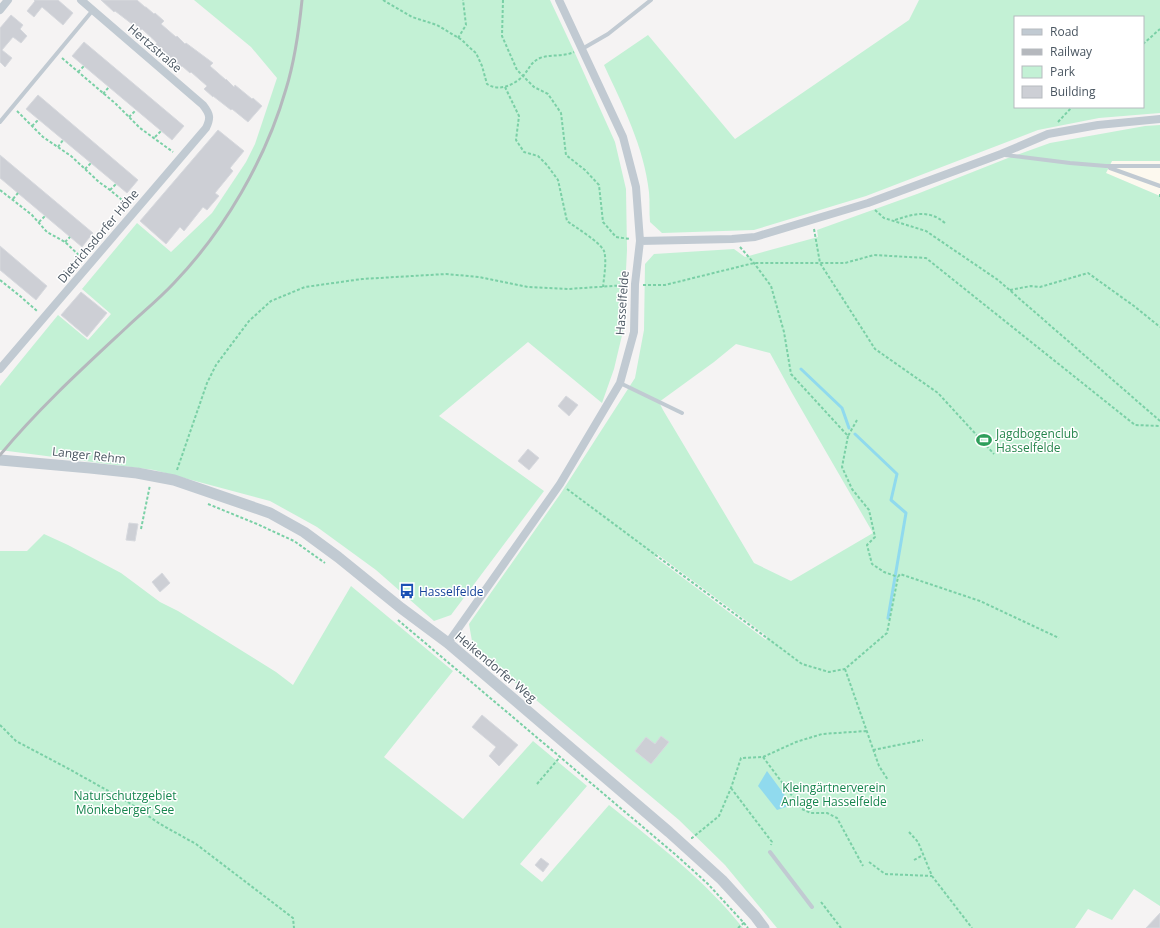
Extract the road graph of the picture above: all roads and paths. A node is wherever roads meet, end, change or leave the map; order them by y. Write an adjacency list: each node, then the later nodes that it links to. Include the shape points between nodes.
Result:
1 (8, 0): 8 (street)
2 (81, 0): 9 (street, Hertzstraße)
3 (383, 0): 11 (path)
4 (463, 0): 11 (path, via 466,25)
5 (503, 0): 55 (path, via 502,36 517,70 534,87 548,94 561,113 566,155 599,185 603,222 616,237)
6 (559, 0): 13 (street, Hasselfelde)
7 (651, 0): 13 (lane, via 608,34)
8 (0, 10)
9 (92, 10): 14 (lane); 23 (street, Hertzstraße, via 203,105)
10 (1160, 30): 12 (path)
11 (458, 38): 18 (path, via 476,52 487,84)
12 (1144, 43)
13 (582, 49): 18 (path, via 569,54 543,57 533,62 523,76); 55 (street, Hasselfelde, via 623,137 636,187)
14 (57, 53): 16 (path); 20 (lane)
15 (84, 66): 16 (path)
16 (78, 72): 19 (path)
17 (109, 87): 19 (path)
18 (505, 87): 59 (path, via 519,116 516,140 524,152 538,156 558,180 567,221 597,242 604,251)
19 (103, 94): 24 (path)
20 (13, 107): 27 (lane); 28 (path)
21 (1071, 108): 30 (path)
22 (136, 110): 24 (path)
23 (210, 116): 35 (street, Dietrichsdorfer Höhe, via 206,128)
24 (129, 117): 31 (path, via 140,128)
25 (38, 119): 28 (path)
26 (1160, 119): 30 (street, via 1098,125)
27 (0, 122)
28 (32, 126): 33 (path)
29 (161, 131): 31 (path)
30 (1048, 134): 34 (street)
31 (155, 137): 35 (path)
32 (63, 140): 33 (path)
33 (58, 147): 39 (path)
34 (1000, 154): 37 (lane); 46 (street)
35 (180, 157): 47 (street, Dietrichsdorfer Höhe)
36 (91, 163): 39 (path)
37 (1106, 166): 38 (lane); 41 (lane)
38 (1160, 166)
39 (85, 169): 43 (path)
40 (116, 184): 43 (path)
41 (1160, 186)
42 (0, 190): 45 (path)
43 (110, 190): 47 (path)
44 (18, 193): 45 (path)
45 (13, 199): 51 (path)
46 (868, 203): 49 (street); 50 (path, via 884,218)
47 (135, 211): 57 (street, Dietrichsdorfer Höhe)
48 (45, 216): 51 (path)
49 (812, 220): 54 (street, via 755,237); 69 (path, via 820,264 875,349 938,393)
50 (894, 221): 52 (path, via 924,213 938,217); 60 (path, via 926,231)
51 (39, 222): 56 (path, via 47,232)
52 (945, 223)
53 (70, 237): 56 (path)
54 (732, 239): 55 (street); 68 (path, via 771,286 784,332 791,374)
55 (640, 241): 64 (street, Hasselfelde, via 635,284 634,332)
56 (65, 242): 57 (path)
57 (89, 265): 61 (street, Dietrichsdorfer Höhe)
58 (0, 280): 61 (path)
59 (603, 286)
60 (1010, 290): 62 (path, via 1040,287 1088,273); 67 (path)
61 (44, 317): 63 (street, Dietrichsdorfer Höhe)
62 (1160, 327)
63 (0, 369)
64 (620, 383): 65 (lane); 73 (street, Hasselfelde)
65 (682, 413)
66 (857, 420): 68 (path)
67 (1160, 421)
68 (848, 436): 77 (path, via 842,467 852,489 869,510 875,537 867,545 872,564)
69 (994, 454)
70 (3, 460): 71 (street, Langer Rehm)
71 (152, 476): 72 (street, Langer Rehm); 75 (path)
72 (174, 480): 80 (street, Heikendorfer Weg, via 270,514 304,532)
73 (560, 484): 80 (street, Hasselfelde); 81 (path, via 802,664 829,672)
74 (208, 504): 76 (path, via 294,541)
75 (141, 529)
76 (331, 566)
77 (896, 577): 79 (path, via 900,574 980,600); 81 (path, via 887,633)
78 (397, 620): 86 (path)
79 (1060, 638)
80 (448, 643): 103 (street, Heikendorfer Weg, via 681,843 722,880)
81 (845, 669): 83 (path)
82 (0, 725): 101 (path, via 16,741 128,802 196,844 293,918)
83 (867, 731): 85 (path); 87 (path, via 822,734)
84 (923, 740): 85 (path)
85 (873, 750): 88 (path)
86 (560, 757): 89 (path); 102 (path, via 708,884)
87 (763, 757): 90 (path, via 741,758); 97 (path, via 802,809 811,813 827,813 837,818)
88 (888, 780)
89 (537, 784)
90 (731, 788): 92 (path, via 719,816); 93 (path, via 772,842)
91 (909, 832): 94 (path, via 918,842)
92 (692, 838)
93 (770, 852): 100 (lane)
94 (923, 855): 95 (path); 98 (path)
95 (914, 860)
96 (869, 862): 98 (path, via 885,874)
97 (863, 866)
98 (932, 876): 105 (path)
99 (821, 902): 104 (path)
100 (812, 907)
101 (294, 928)
102 (748, 928)
103 (764, 928)
104 (841, 928)
105 (972, 928)

